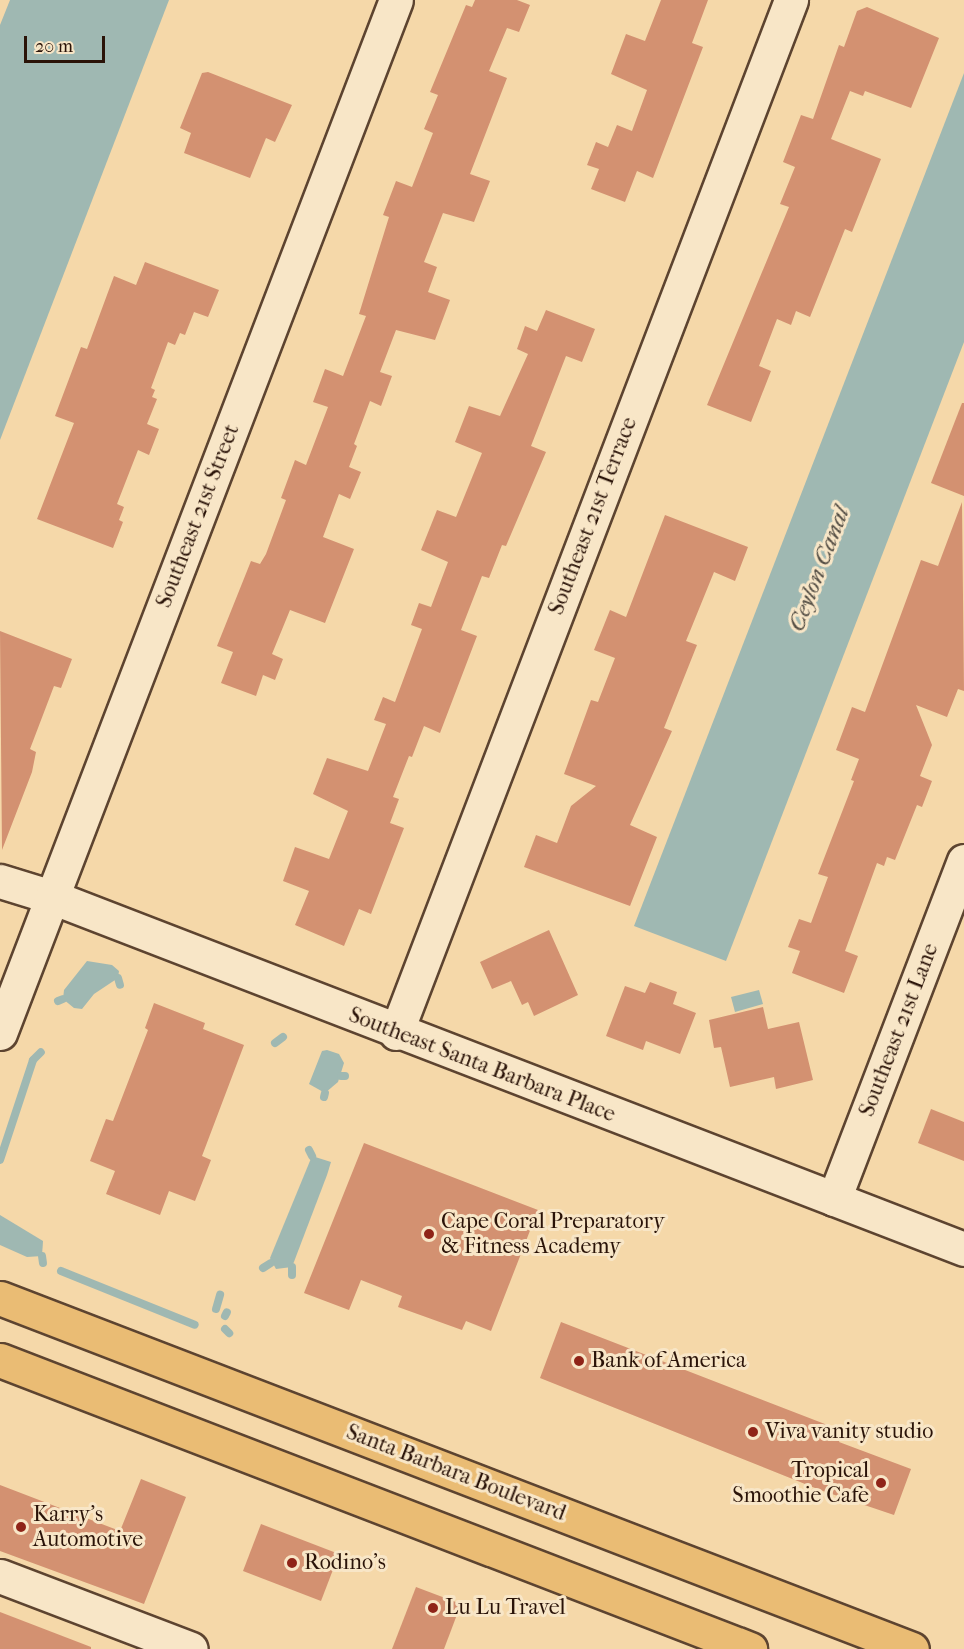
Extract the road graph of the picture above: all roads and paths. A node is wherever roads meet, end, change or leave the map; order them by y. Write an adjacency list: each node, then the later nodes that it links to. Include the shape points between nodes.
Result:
1 (396, 0): 5 (street, Southeast 21st Street)
2 (791, 0): 7 (street, Southeast 21st Terrace)
3 (964, 861): 8 (street, Southeast 21st Lane)
4 (0, 881): 5 (street, Southeast Santa Barbara Place)
5 (52, 897): 6 (street, Southeast 21st Street); 7 (street, Southeast Santa Barbara Place)
6 (0, 1033)
7 (396, 1033): 8 (street, Southeast Santa Barbara Place)
8 (834, 1199): 9 (street, Southeast Santa Barbara Place)
9 (964, 1249)
10 (0, 1298): 15 (main road, Santa Barbara Boulevard)
11 (0, 1360): 14 (main road)
12 (0, 1576): 13 (street)
13 (191, 1649)
14 (750, 1649)
15 (912, 1649)

